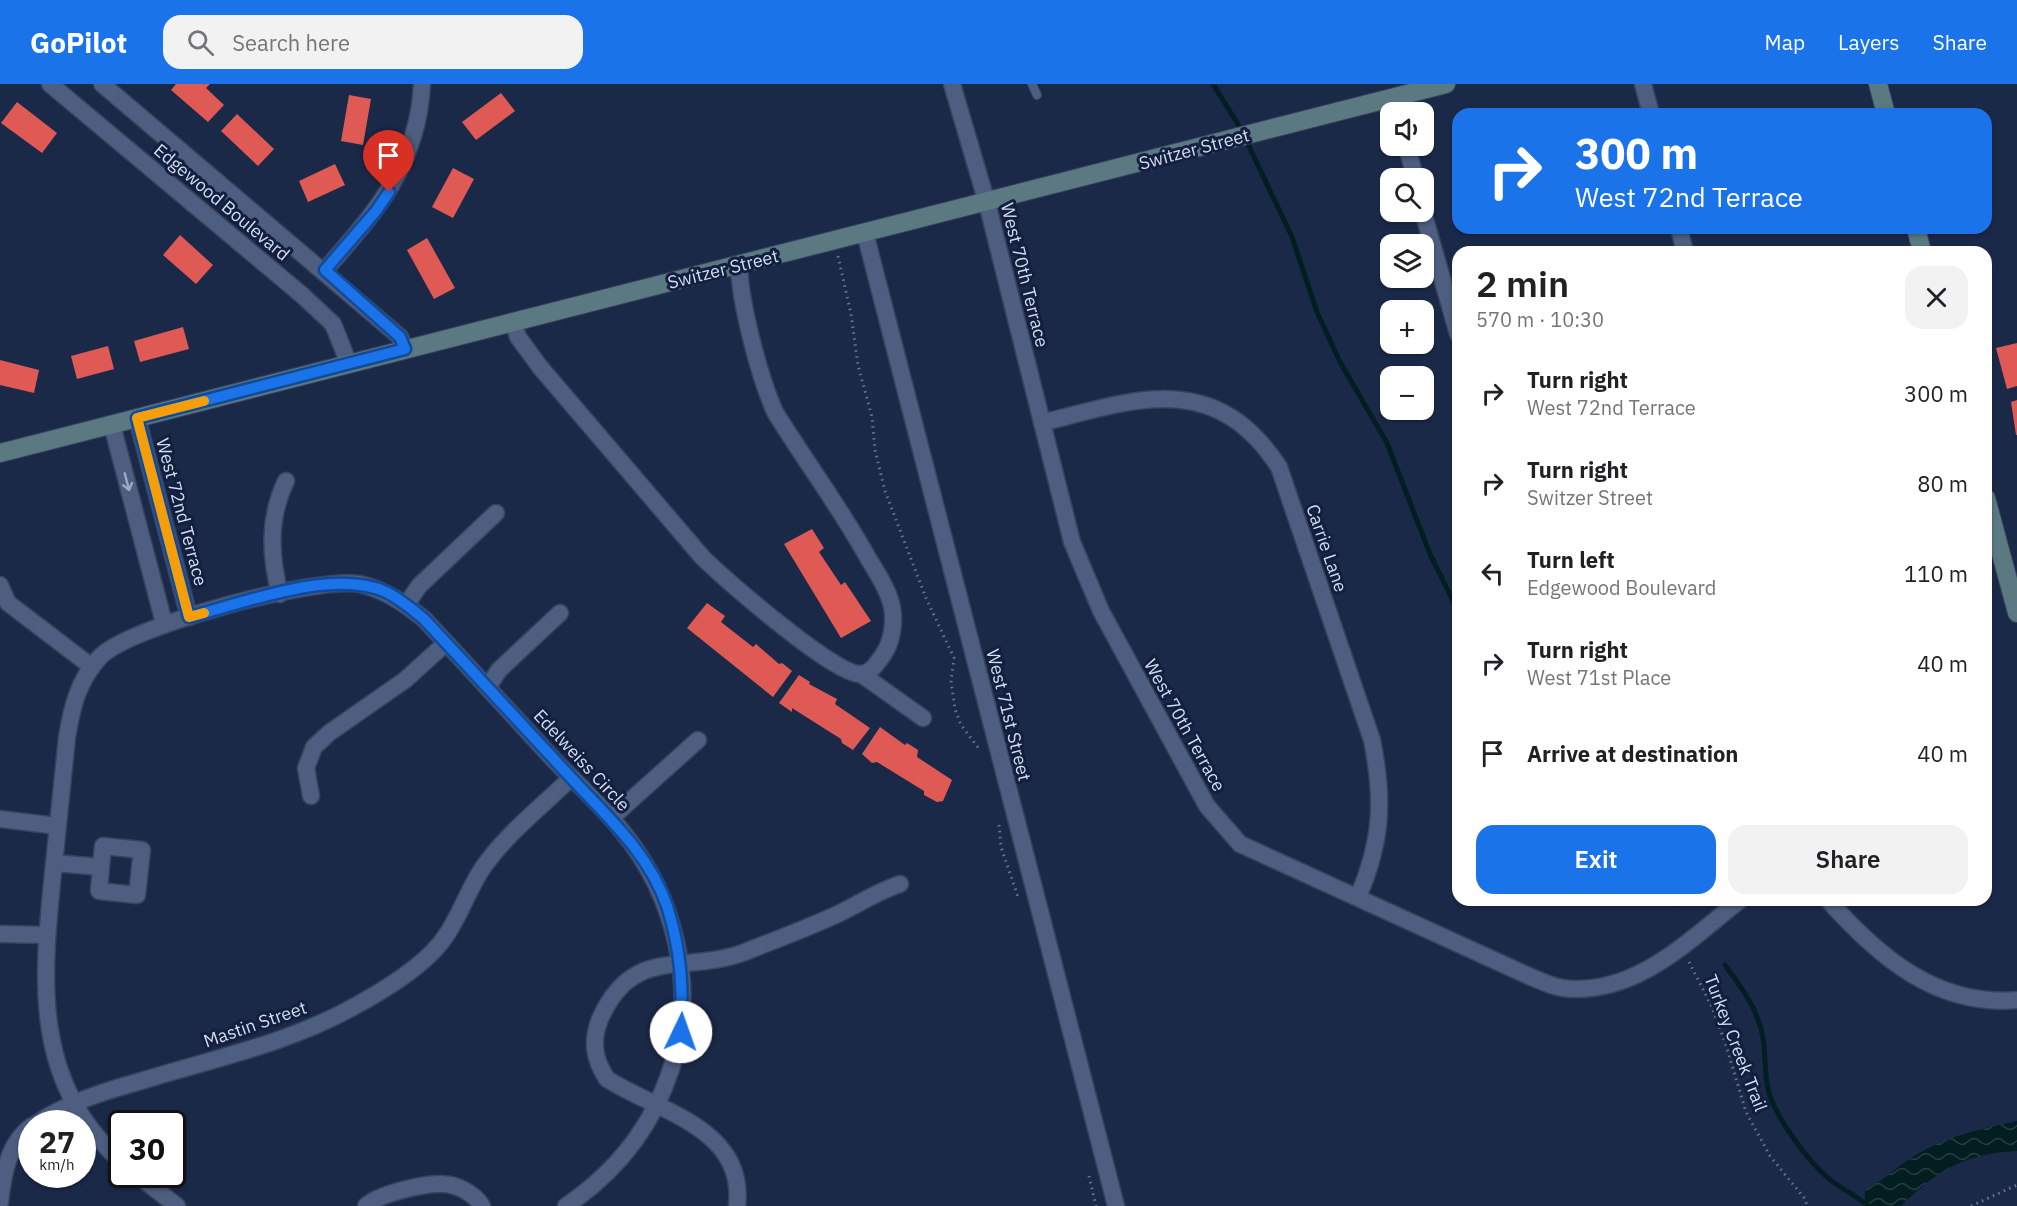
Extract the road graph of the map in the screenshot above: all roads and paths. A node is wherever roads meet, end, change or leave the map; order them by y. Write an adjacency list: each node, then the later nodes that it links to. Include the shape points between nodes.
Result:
1 (50, 84): 23 (street, Edgewood Boulevard, via 302,295 333,324)
2 (102, 84): 19 (street, Edgewood Boulevard)
3 (422, 84): 19 (street, via 415,130 400,172 376,211)
4 (952, 84): 14 (street, West 70th Terrace)
5 (1032, 84): 9 (lane)
6 (1446, 84): 10 (street, Switzer Street)
7 (1643, 84): 12 (street)
8 (1878, 84): 13 (street)
9 (1037, 95)
10 (1404, 102)
11 (1380, 108): 14 (street, Switzer Street, via 1265,130)
12 (1649, 108)
13 (1884, 108)
14 (987, 202): 16 (street, Switzer Street); 25 (street, West 70th Terrace)
15 (1426, 222): 20 (street)
16 (865, 233): 18 (street, Switzer Street); 79 (street, West 71st Street)
17 (837, 254): 45 (path, via 885,491 954,658 951,681 961,725)
18 (739, 265): 21 (street, Switzer Street); 41 (street, via 739,282 767,394 800,453 855,535 892,608 893,628 885,651 872,670)
19 (325, 270): 22 (street, Edgewood Boulevard, via 400,337)
20 (1452, 313)
21 (513, 322): 22 (street, Switzer Street); 41 (street, via 540,367 703,558 811,648 849,672)
22 (405, 349): 23 (street, Switzer Street)
23 (350, 364): 24 (street, Switzer Street)
24 (137, 418): 26 (street, Switzer Street); 37 (street, West 72nd Terrace)
25 (1042, 423): 55 (street, West 70th Terrace, via 1083,573 1207,806 1240,844); 55 (street, Carrie Lane, via 1126,401 1185,400 1233,418 1270,454 1278,467 1372,740 1378,770 1378,836)
26 (112, 425): 27 (street, Switzer Street); 38 (street, one-way to 38)
27 (0, 453)
28 (286, 481): 33 (street, via 279,494 271,548)
29 (496, 513): 34 (street, via 419,585)
30 (1992, 520): 31 (street)
31 (2013, 584): 36 (street)
32 (0, 585): 40 (street, via 8,603)
33 (280, 594): 34 (street, Edelweiss Circle, via 343,583 385,592); 37 (street, Edelweiss Circle)
34 (405, 604): 39 (street, Edelweiss Circle)
35 (560, 613): 42 (street, via 499,670)
36 (2017, 613)
37 (189, 617): 38 (street, Edelweiss Circle)
38 (164, 623): 40 (street, Edelweiss Circle, via 122,640)
39 (446, 643): 42 (street, Edelweiss Circle); 47 (street, via 405,680 314,747 306,768)
40 (92, 668): 51 (street, Edelweiss Circle, via 81,682 72,708)
41 (861, 674): 43 (street)
42 (488, 687): 46 (street, Edelweiss Circle)
43 (923, 718)
44 (698, 740): 48 (street)
45 (986, 758)
46 (571, 778): 48 (street, Edelweiss Circle); 64 (street, Mastin Street, via 502,844 481,870 434,951 355,1007 295,1034)
47 (311, 796)
48 (611, 818): 62 (street, Edelweiss Circle, via 652,874 666,905)
49 (0, 819): 51 (street)
50 (999, 824): 56 (path, via 1003,854)
51 (57, 826): 52 (street, Edelweiss Circle)
52 (54, 863): 53 (street); 60 (street, Edelweiss Circle)
53 (101, 867)
54 (900, 884): 62 (street, via 741,953)
55 (1358, 897): 61 (street, West 70th Terrace, via 1531,977 1561,987 1592,988 1623,981)
56 (1019, 899)
57 (1732, 906): 61 (street, West 70th Terrace)
58 (1834, 906): 63 (street, via 1874,949 1904,971 1943,989 1978,998)
59 (0, 934): 60 (street)
60 (47, 935): 64 (street, Edelweiss Circle, via 46,1012 56,1060)
61 (1680, 948): 80 (path, Turkey Creek Trail, via 1711,1005 1746,1112 1770,1155)
62 (681, 964): 65 (street, Edelweiss Circle, via 681,1032); 65 (street, via 636,973 622,983 600,1021 593,1043 597,1065 607,1079)
63 (2017, 1000)
64 (76, 1103): 66 (street, Mastin Street); 68 (street, Edelweiss Circle)
65 (657, 1106): 76 (street, Edelweiss Circle, via 620,1161); 77 (street, via 708,1133 726,1152 738,1181)
66 (58, 1110)
67 (18, 1142): 72 (street, via 11,1150)
68 (108, 1146)
69 (1088, 1166): 78 (path)
70 (2017, 1185): 81 (path)
71 (154, 1188): 73 (street)
72 (0, 1202)
73 (177, 1206)
74 (366, 1206): 75 (street, via 393,1193 442,1184 463,1188)
75 (482, 1206)
76 (566, 1206)
77 (737, 1206)
78 (1096, 1206)
79 (1116, 1206)
80 (1807, 1206)
81 (1971, 1206)

